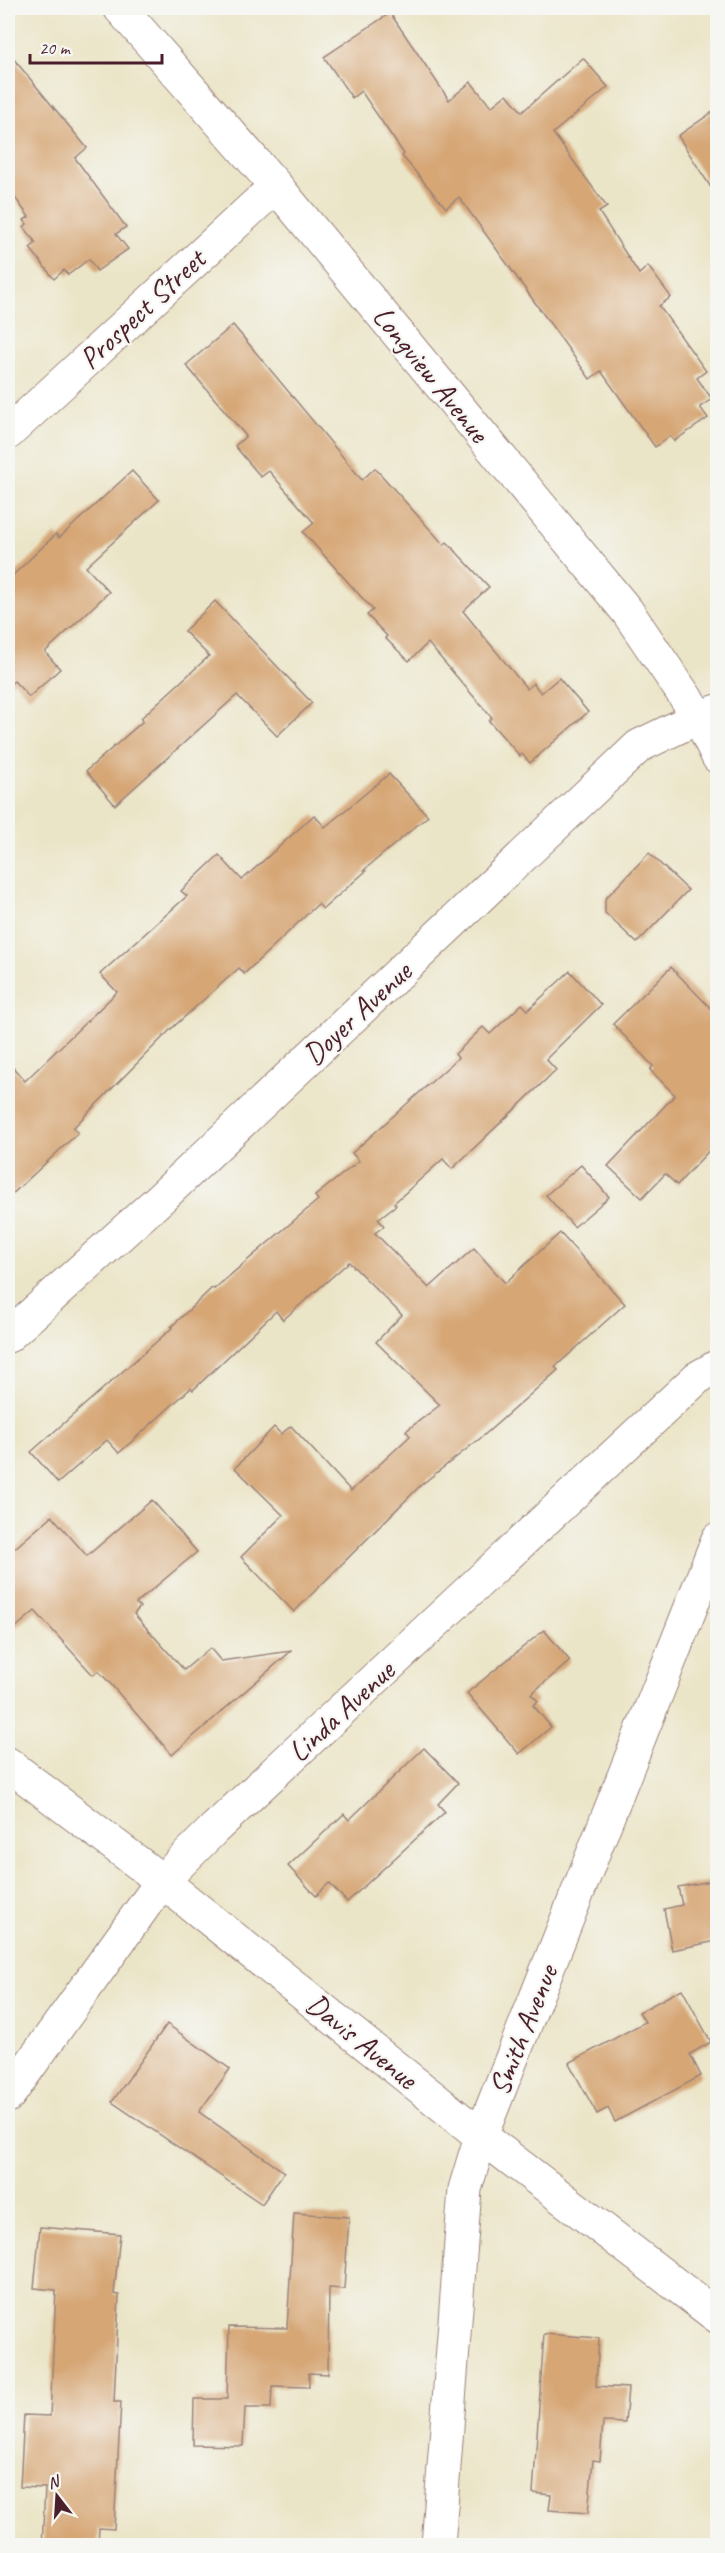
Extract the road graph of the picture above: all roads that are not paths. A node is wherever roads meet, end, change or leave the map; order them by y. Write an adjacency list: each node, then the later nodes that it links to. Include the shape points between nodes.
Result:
1 (120, 8): 2 (street, Longview Avenue)
2 (276, 186): 3 (street, Prospect Street); 4 (street, Longview Avenue)
3 (8, 434)
4 (708, 714): 5 (street, Longview Avenue); 6 (street, Doyer Avenue, via 639,746 161,1198)
5 (717, 757)
6 (8, 1336)
7 (717, 1366): 10 (street, Linda Avenue, via 698,1378)
8 (717, 1539): 12 (street, Smith Avenue)
9 (8, 1764): 10 (street, Davis Avenue)
10 (162, 1881): 11 (street, Linda Avenue); 12 (street, Davis Avenue)
11 (8, 2096)
12 (481, 2136): 13 (street, Davis Avenue); 14 (street, Smith Avenue, via 465,2189)
13 (717, 2317)
14 (438, 2546)

